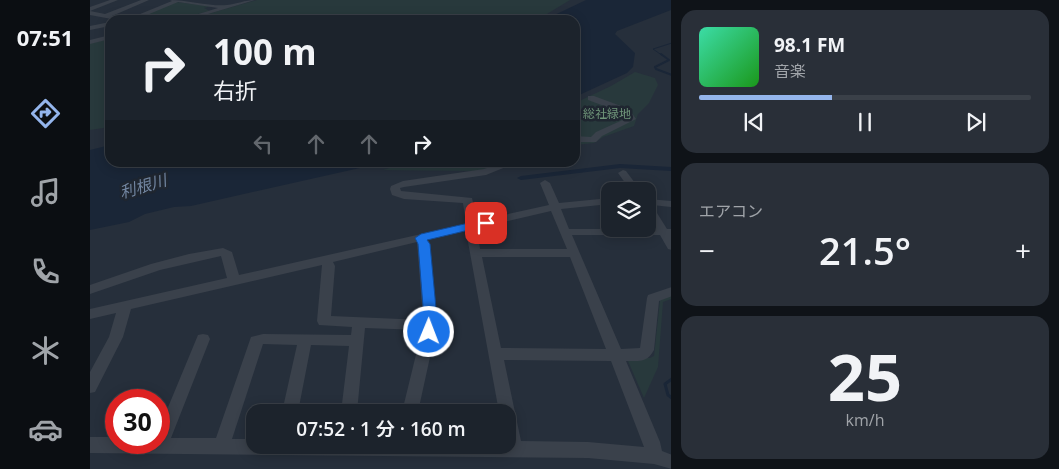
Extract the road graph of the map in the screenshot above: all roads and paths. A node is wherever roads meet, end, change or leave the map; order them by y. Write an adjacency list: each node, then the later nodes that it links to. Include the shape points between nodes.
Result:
1 (115, 0): 8 (street)
2 (146, 0): 9 (street)
3 (175, 0): 6 (street); 10 (street)
4 (225, 0): 6 (street)
5 (252, 0): 7 (street)
6 (215, 6): 7 (street)
7 (227, 8): 11 (street)
8 (90, 11): 12 (street)
9 (108, 15)
10 (140, 15)
11 (201, 15)
12 (105, 16)
13 (105, 25): 14 (street)
14 (90, 28)
15 (105, 39): 16 (street)
16 (90, 42)
17 (591, 98): 18 (street, via 626,111 632,119 593,140)
18 (580, 140)
19 (502, 167): 28 (street, via 395,188 396,193 404,196 466,198)
20 (623, 173): 21 (street)
21 (630, 182)
22 (545, 183): 26 (street)
23 (601, 202): 26 (street)
24 (656, 203): 25 (street)
25 (671, 204)
26 (555, 207): 28 (street); 29 (street)
27 (656, 218): 30 (street)
28 (471, 226): 31 (street); 32 (street)
29 (566, 232): 30 (street); 33 (street)
30 (667, 232)
31 (421, 238): 34 (street); 41 (street)
32 (475, 253): 33 (street); 45 (street)
33 (575, 253): 46 (street)
34 (326, 260): 35 (street); 40 (street, via 329,266 323,319)
35 (234, 281): 36 (street, via 228,255 224,252 138,273); 38 (street)
36 (90, 290)
37 (671, 290): 46 (street, via 653,298 645,354)
38 (125, 306): 39 (street); 47 (street, via 116,337)
39 (90, 314)
40 (359, 322): 41 (street); 44 (street)
41 (430, 325): 50 (street)
42 (203, 339): 52 (street)
43 (305, 340): 44 (street); 48 (street); 56 (street, via 256,341)
44 (357, 341): 49 (street)
45 (496, 354): 46 (street); 51 (street)
46 (617, 355): 59 (street, via 652,442)
47 (90, 387)
48 (292, 404)
49 (350, 404)
50 (412, 404)
51 (505, 404)
52 (170, 421)
53 (90, 446): 54 (street)
54 (105, 446)
55 (170, 446): 56 (street)
56 (221, 447): 57 (street)
57 (246, 447)
58 (516, 450): 59 (street, via 588,450)
59 (654, 456): 60 (street)
60 (671, 463)

